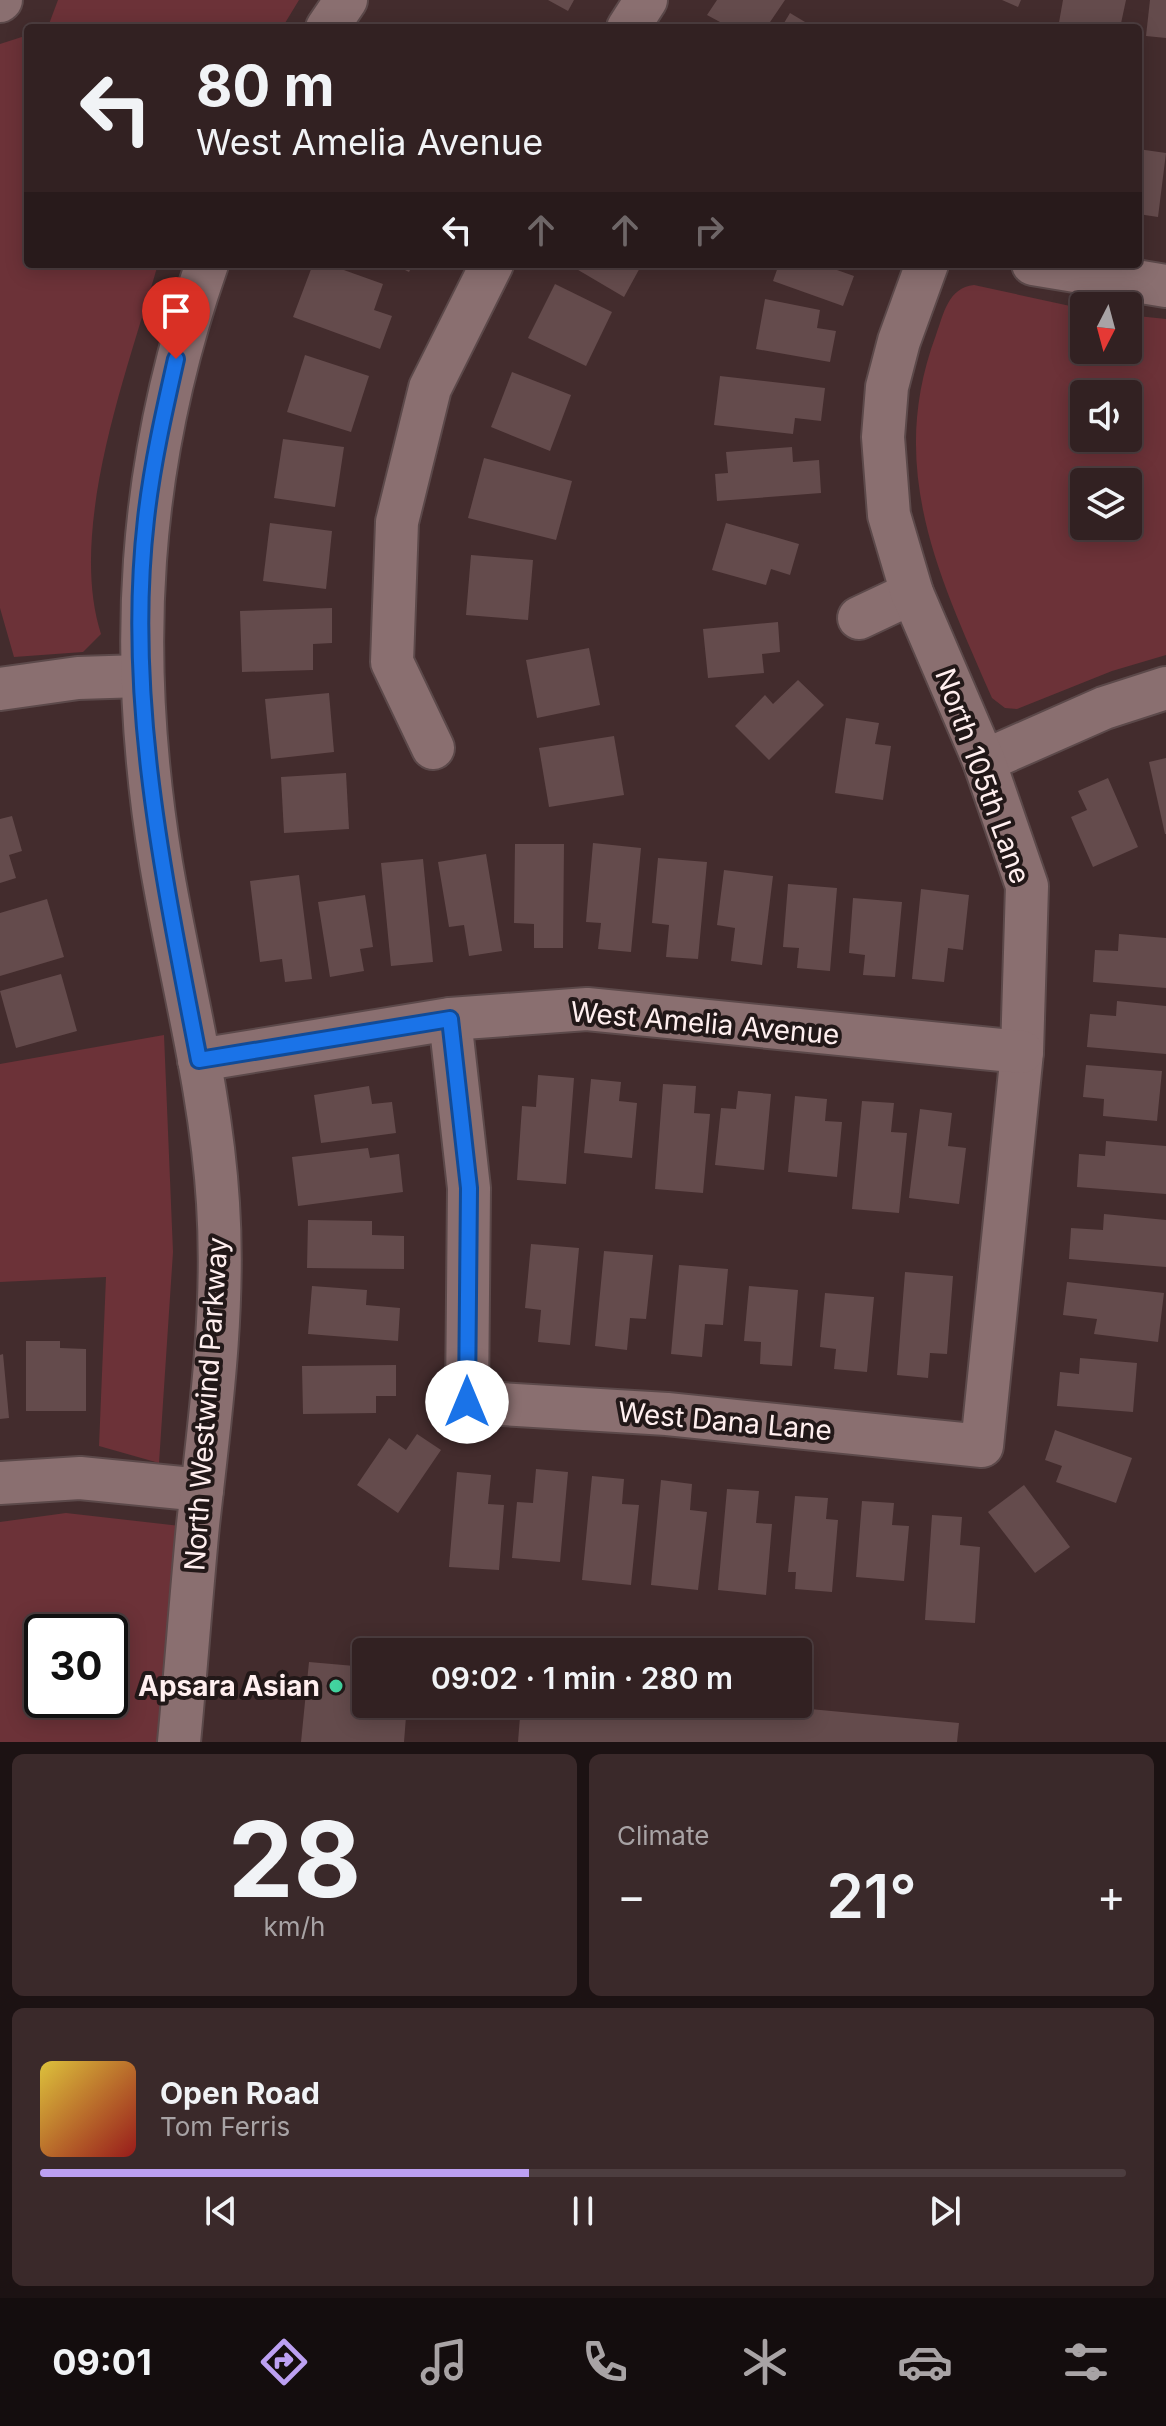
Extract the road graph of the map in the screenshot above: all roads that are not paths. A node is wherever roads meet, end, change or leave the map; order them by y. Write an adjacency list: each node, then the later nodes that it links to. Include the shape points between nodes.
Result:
1 (346, 0): 3 (street)
2 (646, 0): 4 (street)
3 (330, 24)
4 (631, 24)
5 (206, 268): 12 (street, North Westwind Parkway, via 182,333 154,462 145,535)
6 (490, 268): 15 (street, via 430,388 397,522 392,662)
7 (926, 268): 10 (street, North 105th Lane, via 892,365 883,437 889,515)
8 (1057, 268): 9 (street)
9 (1166, 286)
10 (912, 593): 11 (street); 16 (street, North 105th Lane)
11 (859, 618)
12 (141, 676): 14 (street); 19 (street, North Westwind Parkway, via 160,859)
13 (1166, 688): 16 (street, via 1082,717)
14 (0, 689)
15 (433, 748)
16 (984, 761): 18 (street, North 105th Lane, via 1027,886)
17 (450, 1019): 18 (street, West Amelia Avenue, via 587,1009); 19 (street, West Amelia Avenue); 20 (street, West Dana Lane, via 469,1188 467,1402 667,1414)
18 (1022, 1052): 20 (street, North 105th Lane)
19 (199, 1060): 22 (street, North Westwind Parkway, via 220,1243)
20 (982, 1446)
21 (0, 1483): 22 (street, via 80,1478)
22 (202, 1490): 23 (street, North Westwind Parkway)
23 (179, 1742)

